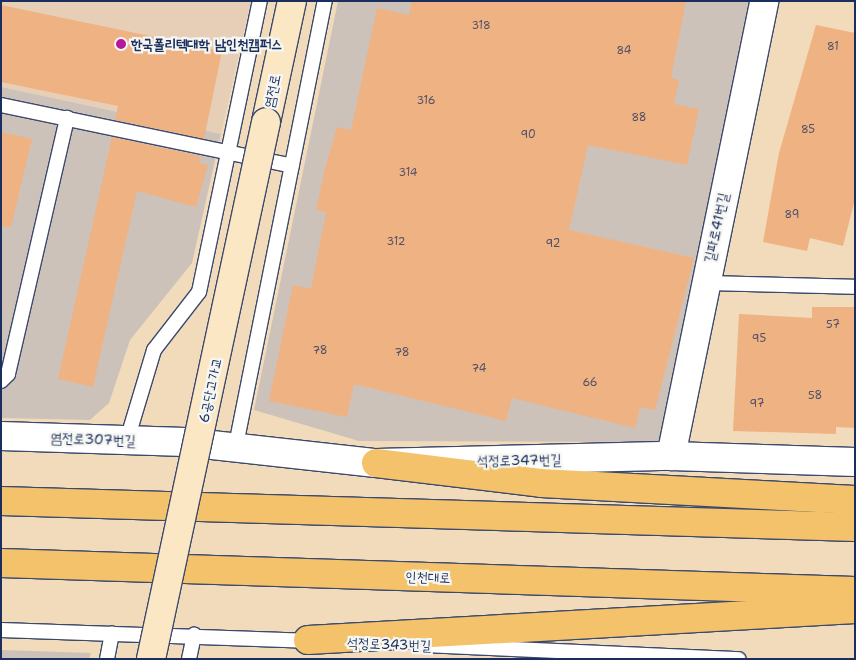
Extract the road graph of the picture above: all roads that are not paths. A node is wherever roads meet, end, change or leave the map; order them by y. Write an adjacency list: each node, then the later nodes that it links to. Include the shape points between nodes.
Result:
1 (260, 1): 8 (lane)
2 (292, 1): 7 (street, 염전로)
3 (325, 1): 9 (lane)
4 (764, 1): 10 (street, 길파로41번길)
5 (1, 105): 6 (lane)
6 (67, 118): 8 (lane); 12 (lane, via 8,374)
7 (266, 122): 30 (street, 6공단고가교, bridge)
8 (229, 151): 9 (lane); 14 (lane, via 199,292 154,350)
9 (292, 166): 16 (lane)
10 (705, 283): 11 (lane); 17 (street, 길파로41번길)
11 (855, 287)
12 (1, 381)
13 (1, 436): 14 (street, 염전로307번길)
14 (127, 440): 15 (street, 염전로307번길)
15 (185, 442): 16 (street, 석정로347번길)
16 (235, 450): 19 (street, 석정로347번길)
17 (671, 456): 18 (street, 석정로347번길); 19 (street, 석정로347번길)
18 (855, 462)
19 (376, 463): 20 (highway, via 541,483)
20 (855, 500)
21 (1, 501): 22 (highway)
22 (855, 527)
23 (1, 563): 24 (highway, 인천대로)
24 (855, 591)
25 (855, 609): 29 (highway)
26 (1, 630): 27 (lane, 석정로343번길)
27 (112, 633): 30 (lane, 석정로343번길); 31 (lane)
28 (194, 635): 29 (lane, 석정로343번길); 30 (lane, 석정로343번길); 32 (lane)
29 (308, 640): 33 (lane, 석정로343번길)
30 (155, 646)
31 (107, 659)
32 (189, 659)
33 (739, 659)

